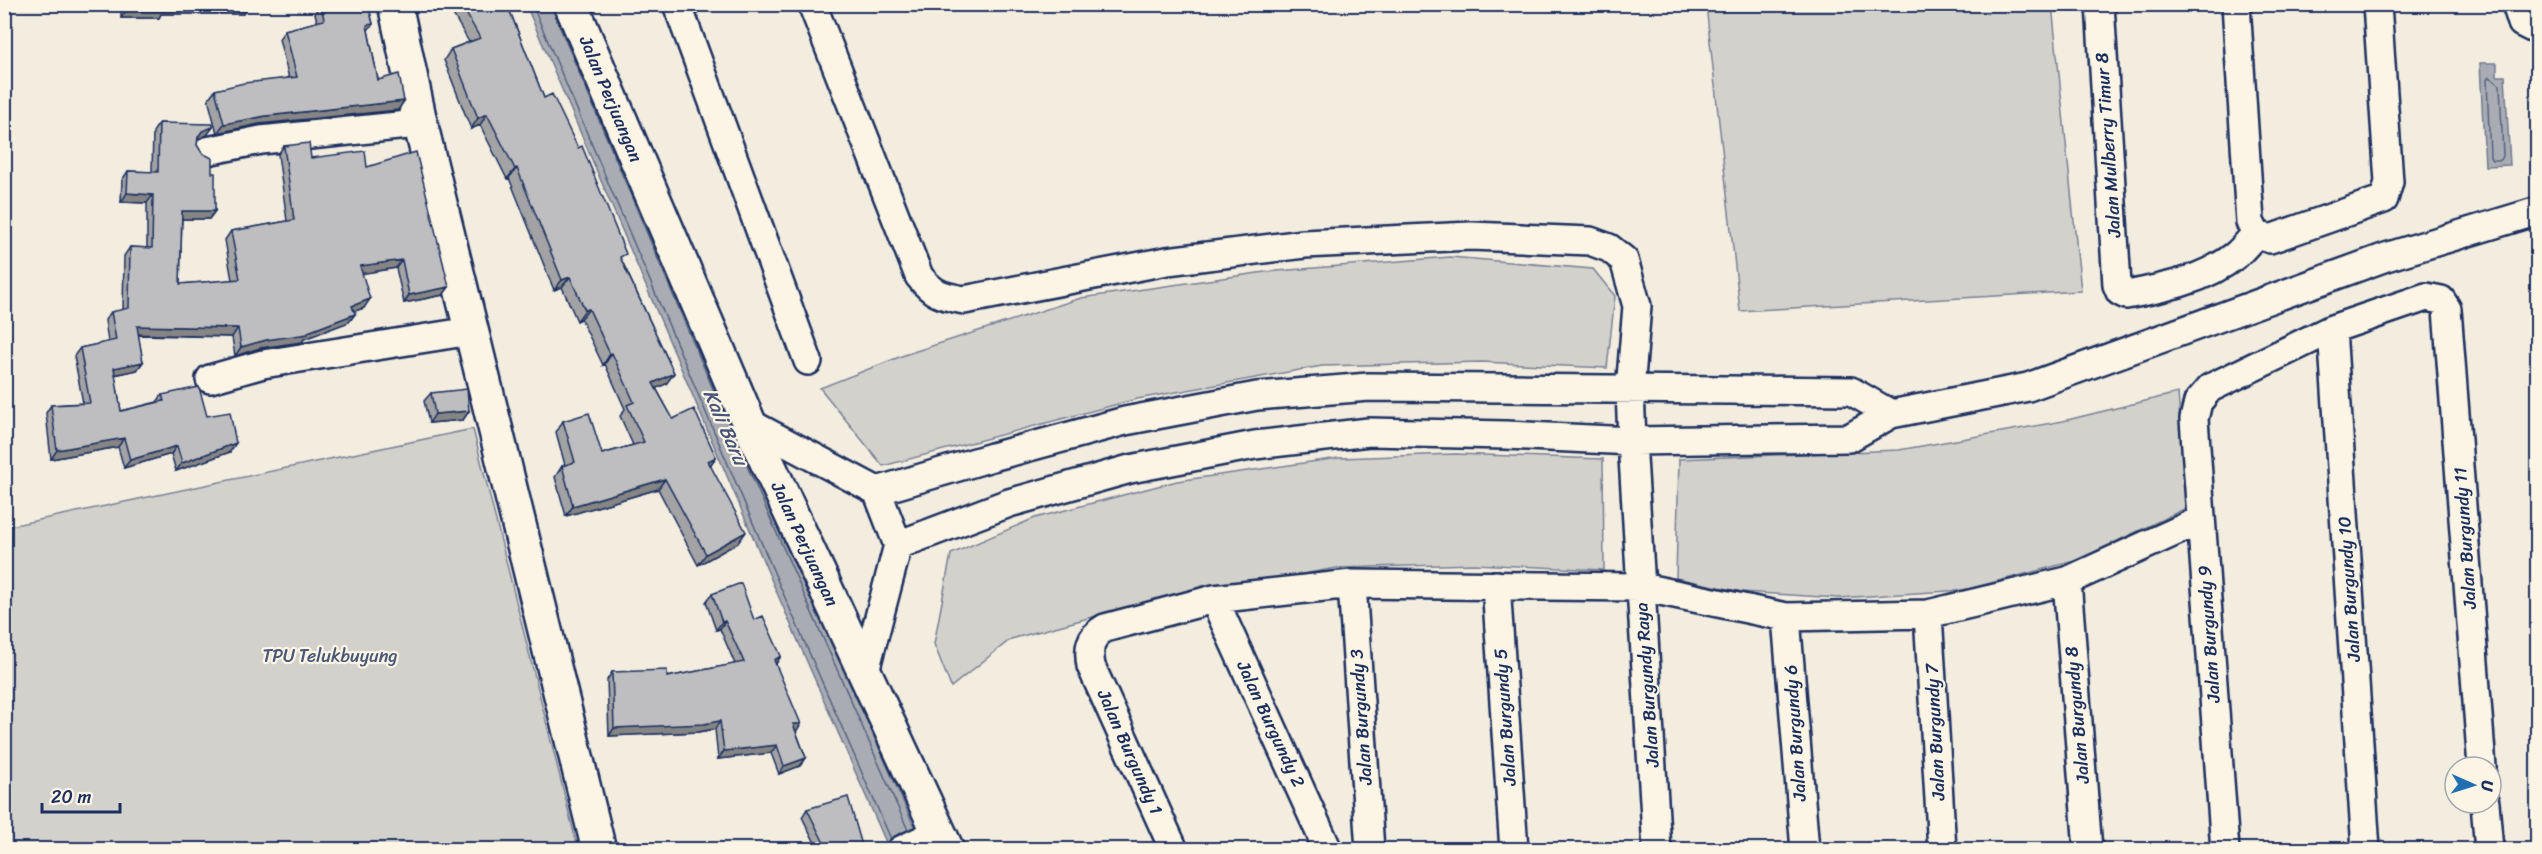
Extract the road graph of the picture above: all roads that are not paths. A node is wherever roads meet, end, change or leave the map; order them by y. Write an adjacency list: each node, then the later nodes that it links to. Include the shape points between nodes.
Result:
1 (395, 4): 10 (main road)
2 (571, 4): 20 (main road, Jalan Perjuangan)
3 (677, 4): 16 (street)
4 (812, 4): 18 (street, Jalan Burgundy Raya, via 912,261 930,291 964,300 1167,261 1304,244 1472,236 1590,240 1624,260 1630,279 1636,306)
5 (2100, 4): 13 (street, Jalan Mulberry Timur 8, via 2120,292 2126,295 2166,288 2204,274 2236,255)
6 (2236, 4): 13 (street)
7 (2378, 4): 13 (street, via 2389,182 2384,199 2270,239)
8 (2516, 4): 9 (street, via 2522,23)
9 (2538, 31)
10 (420, 122): 11 (street, via 261,140); 15 (main road)
11 (207, 151)
12 (2538, 211): 19 (street, via 2386,257 2028,387)
13 (2253, 228)
14 (2332, 329): 23 (street, Jalan Burgundy 9, via 2210,388 2198,402 2194,419); 33 (street, Jalan Burgundy 11, via 2426,297 2441,300 2447,309); 47 (street, Jalan Burgundy 10)
15 (471, 331): 17 (street, via 263,364); 36 (main road)
16 (808, 361)
17 (210, 379)
18 (1630, 390): 19 (street, via 1851,391); 21 (street, Jalan Burgundy Raya); 22 (street, via 1369,387 1257,396 1125,421)
19 (1891, 414): 21 (street, via 1849,438)
20 (749, 423): 22 (street); 32 (main road, Jalan Perjuangan)
21 (1632, 441): 24 (street, via 1369,432 1256,445 1130,469 1009,503); 28 (street, Jalan Burgundy Raya)
22 (877, 491): 24 (street)
23 (2201, 520): 25 (street); 46 (street, Jalan Burgundy 9)
24 (898, 545): 32 (street)
25 (2067, 581): 30 (street); 45 (street, Jalan Burgundy 8)
26 (1352, 584): 27 (street); 29 (street); 40 (street, Jalan Burgundy 3)
27 (1496, 585): 28 (street); 41 (street, Jalan Burgundy 5)
28 (1641, 587): 31 (street); 42 (street, Jalan Burgundy Raya)
29 (1214, 599): 38 (street, Jalan Burgundy 1, via 1105,628 1096,633 1089,653 1091,666); 39 (street, Jalan Burgundy 2)
30 (1928, 614): 31 (street); 44 (street, Jalan Burgundy 7)
31 (1786, 617): 43 (street, Jalan Burgundy 6)
32 (865, 671): 35 (main road, Jalan Perjuangan)
33 (2481, 755)
34 (2486, 815): 48 (street)
35 (938, 840): 37 (street)
36 (599, 849)
37 (901, 849)
38 (1174, 849)
39 (1328, 849)
40 (1370, 849)
41 (1514, 849)
42 (1657, 849)
43 (1804, 849)
44 (1942, 849)
45 (2088, 849)
46 (2225, 849)
47 (2366, 849)
48 (2489, 849)

